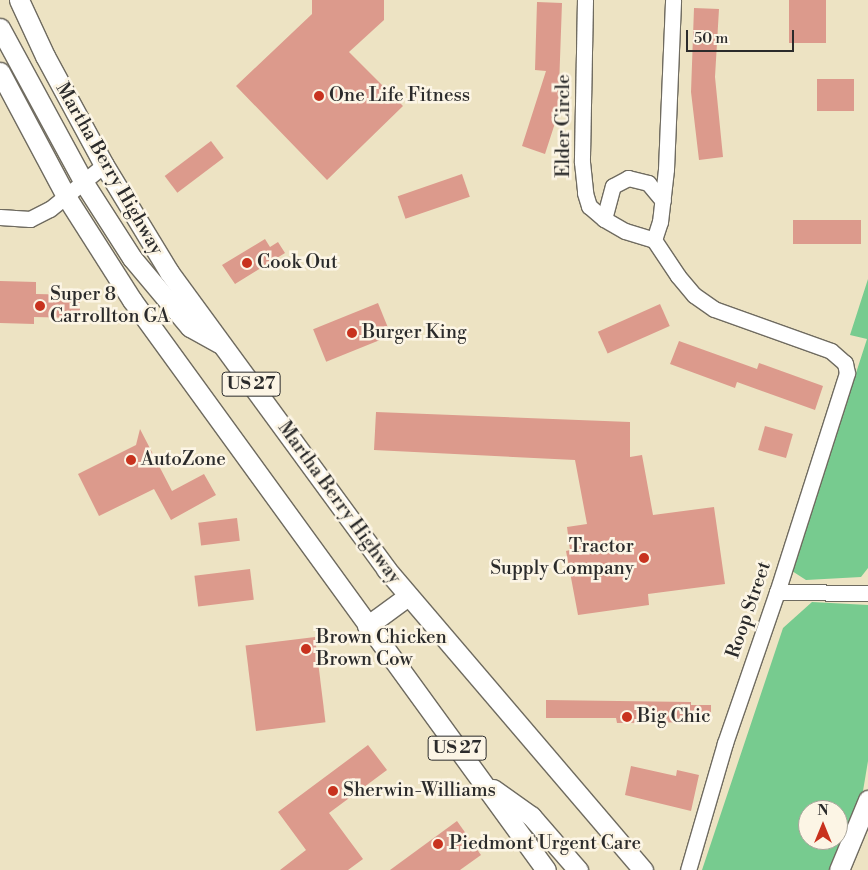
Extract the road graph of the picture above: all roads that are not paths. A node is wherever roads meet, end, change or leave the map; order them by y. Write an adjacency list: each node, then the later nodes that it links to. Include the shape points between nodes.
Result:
1 (19, 0): 6 (main road, Martha Berry Highway / US 27, via 45,56)
2 (585, 0): 11 (street, Elder Circle, via 582,170 589,206)
3 (673, 0): 9 (street)
4 (0, 28): 7 (main road)
5 (0, 72): 8 (main road, US 27)
6 (104, 164): 7 (street); 13 (main road, Martha Berry Highway / US 27, via 170,272)
7 (84, 183): 8 (street); 13 (main road, via 132,258 164,298 190,327)
8 (67, 198): 10 (street, via 30,219); 17 (main road, US 27, via 132,300)
9 (663, 201): 11 (street, via 648,183 628,178 613,186); 12 (street)
10 (0, 218)
11 (604, 219): 12 (street, Elder Circle, via 625,231)
12 (654, 240): 14 (street, Roop Street, via 694,295 714,309 831,351 845,363 846,381)
13 (224, 347): 16 (main road, Martha Berry Highway / US 27)
14 (777, 592): 15 (street); 23 (street, Roop Street, via 725,743)
15 (868, 593)
16 (408, 596): 17 (main road); 22 (main road, Martha Berry Highway / US 27)
17 (367, 626): 18 (main road, US 27)
18 (480, 780): 20 (main road, US 27); 21 (main road, via 531,816)
19 (868, 800): 24 (main road)
20 (546, 870)
21 (578, 870)
22 (643, 870)
23 (688, 870)
24 (839, 870)

